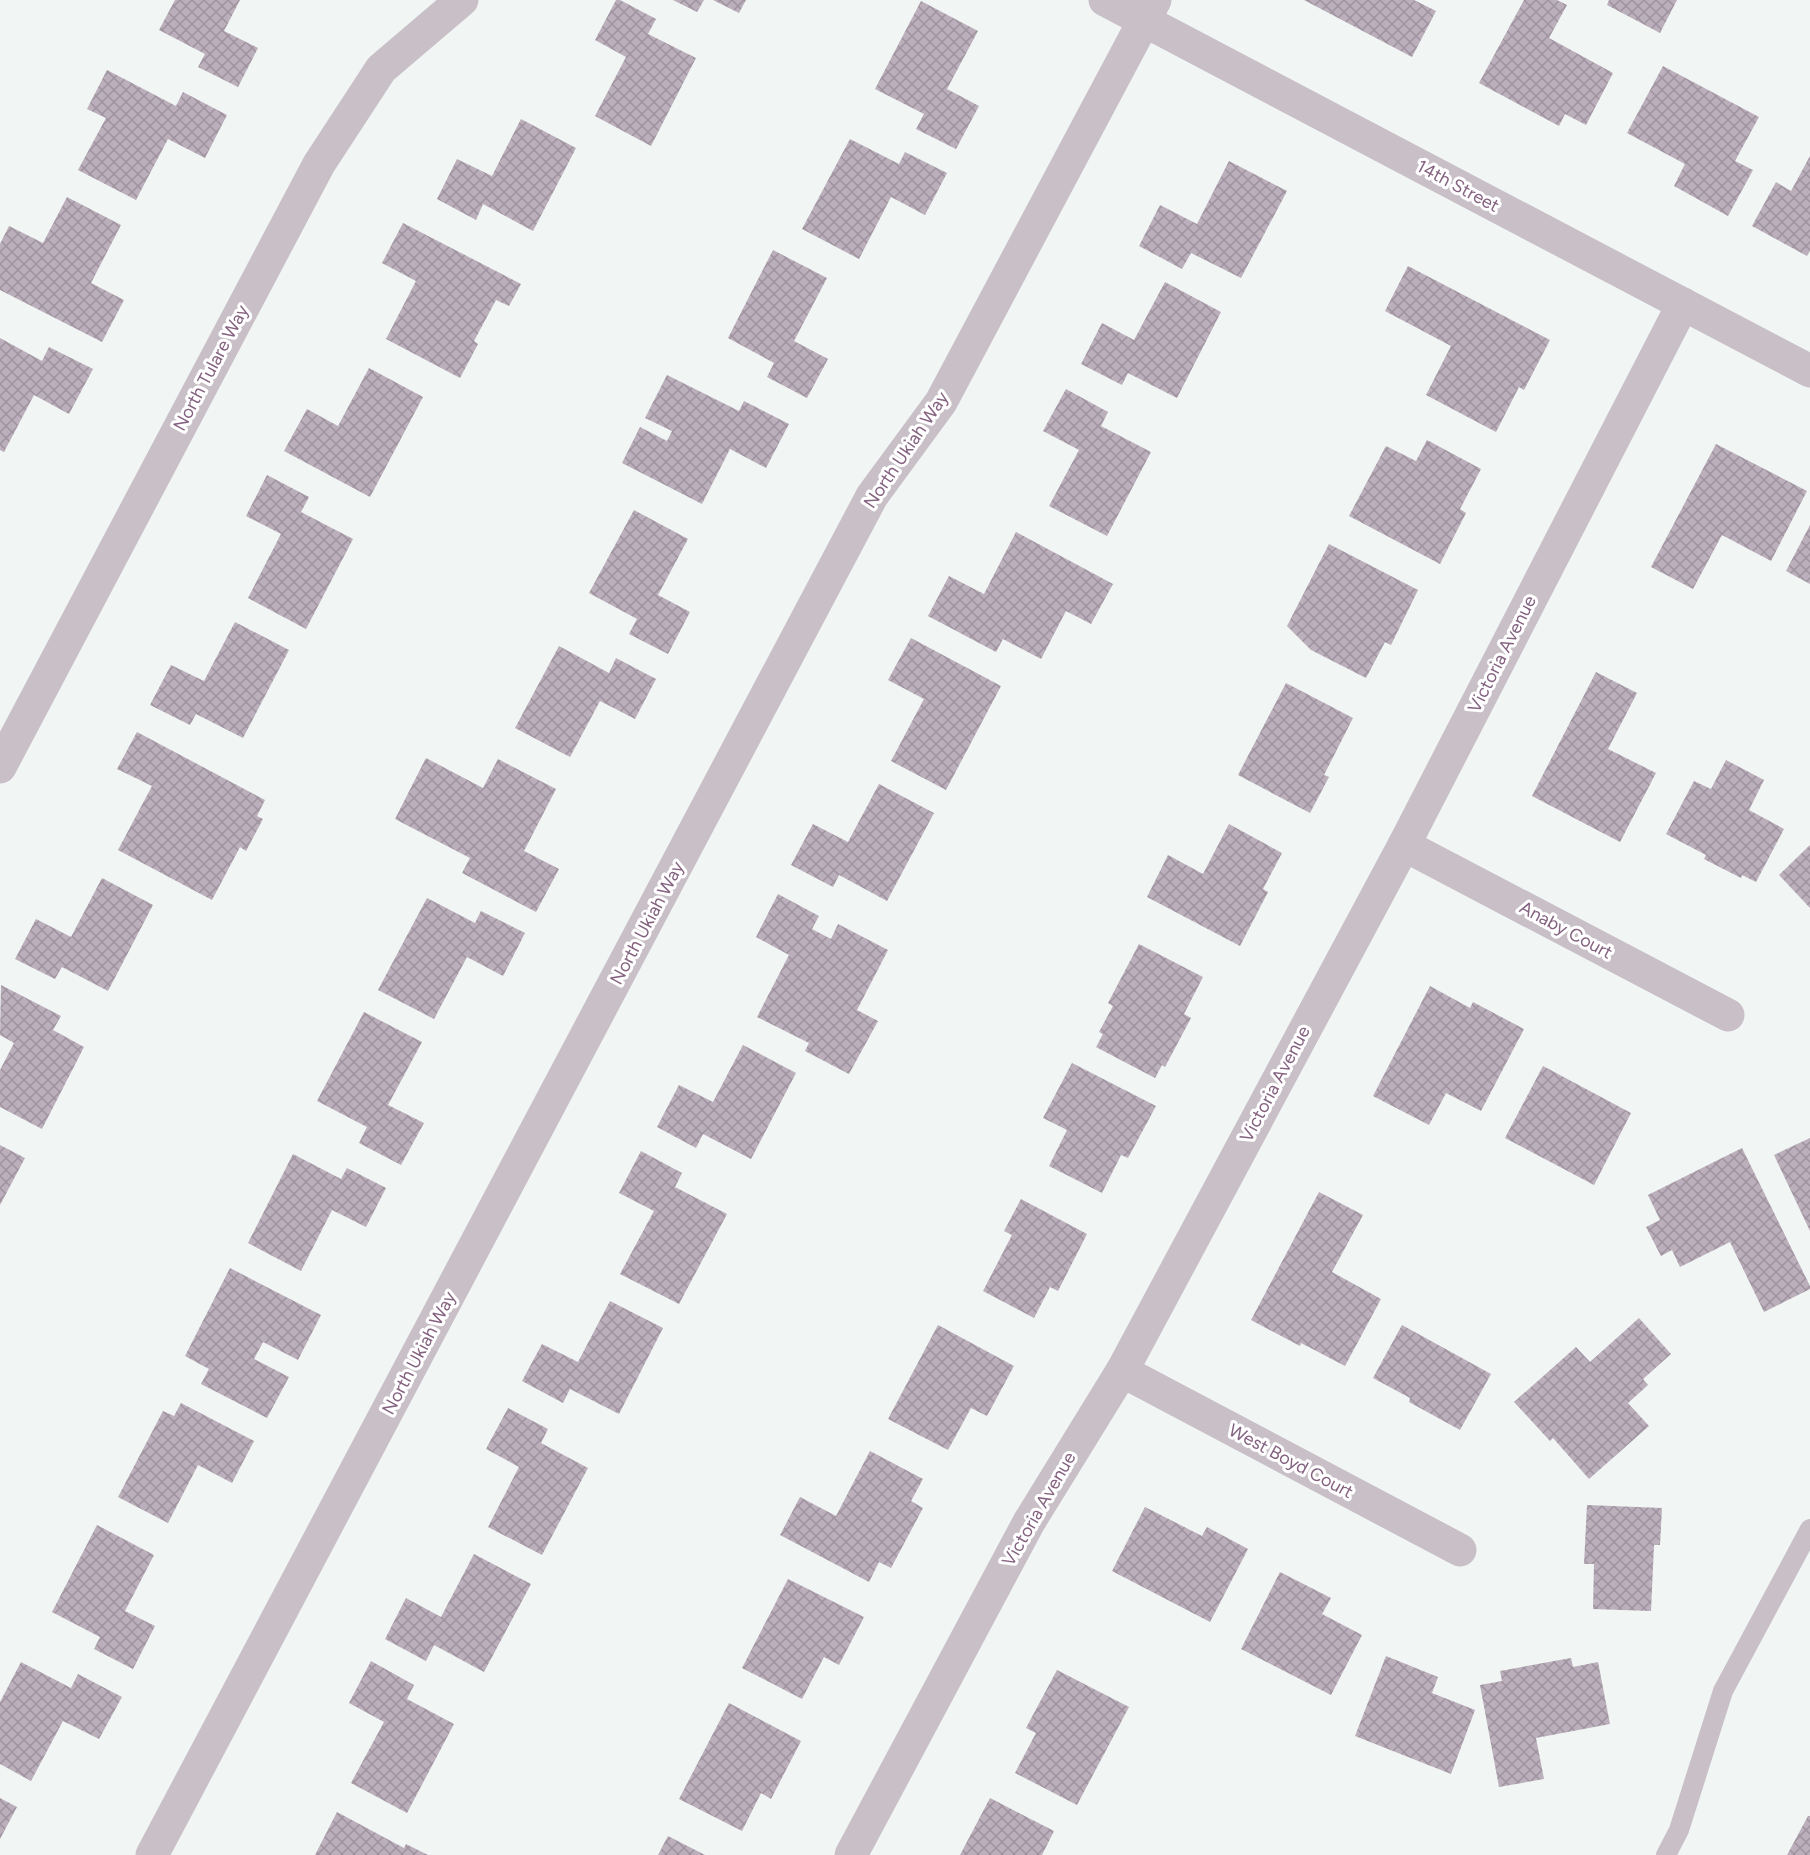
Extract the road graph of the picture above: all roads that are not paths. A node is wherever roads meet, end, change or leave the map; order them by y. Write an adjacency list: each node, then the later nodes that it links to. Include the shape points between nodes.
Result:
1 (462, 0): 6 (street, North Tulare Way, via 381,69 319,164)
2 (1105, 0): 3 (street, 14th Street)
3 (1150, 10): 4 (street, 14th Street); 12 (street, North Ukiah Way, via 940,402 872,496)
4 (1683, 304): 5 (street, 14th Street); 7 (street, Victoria Avenue)
5 (1810, 371)
6 (0, 767)
7 (1404, 845): 8 (street, Anaby Court); 9 (street, Victoria Avenue)
8 (1728, 1015)
9 (1122, 1371): 11 (street, West Boyd Court); 13 (street, Victoria Avenue, via 1029,1522)
10 (1810, 1529): 14 (lane, via 1723,1691 1679,1830)
11 (1460, 1550)
12 (152, 1855)
13 (851, 1855)
14 (1666, 1855)

